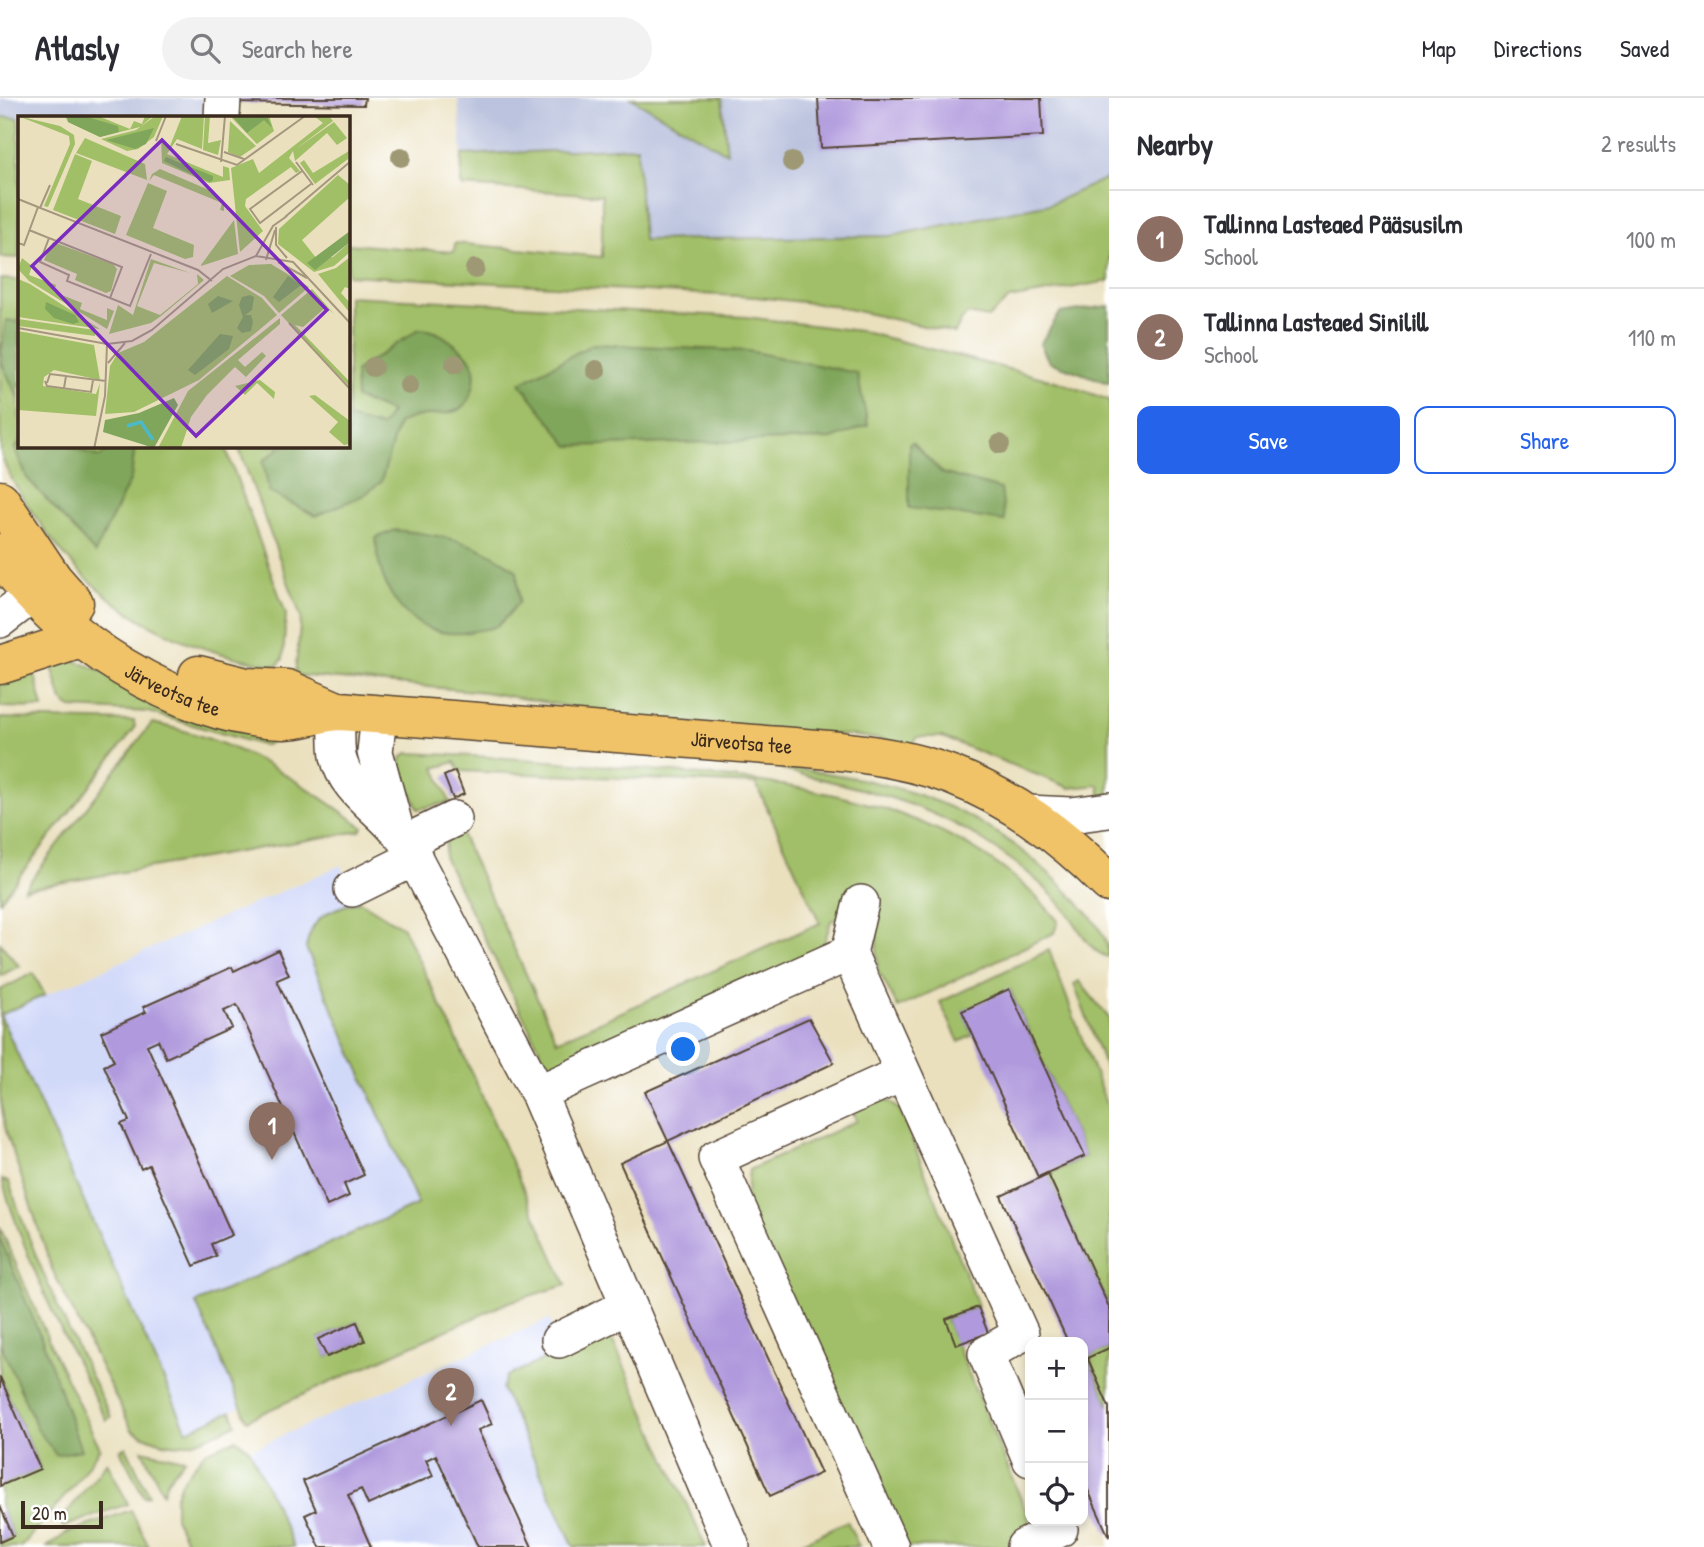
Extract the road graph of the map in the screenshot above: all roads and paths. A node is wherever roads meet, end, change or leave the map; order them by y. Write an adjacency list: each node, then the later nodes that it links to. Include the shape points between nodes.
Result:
1 (223, 98): 2 (street)
2 (222, 116)
3 (0, 500): 5 (main road)
4 (0, 553): 5 (main road)
5 (43, 587): 6 (street); 7 (main road, Järveotsa tee); 9 (main road, Järveotsa tee, via 158,662 218,682 286,689)
6 (0, 620)
7 (81, 639): 8 (main road); 9 (main road, Järveotsa tee, via 170,691 228,711 284,720)
8 (0, 665)
9 (337, 711): 10 (main road, Järveotsa tee); 14 (street, via 338,758 352,788)
10 (379, 715): 12 (main road, Järveotsa tee, via 852,753 948,774); 14 (street, via 375,752)
11 (1109, 810): 12 (street, via 1072,815)
12 (1027, 813): 15 (main road, Järveotsa tee, via 1070,845)
13 (454, 819): 14 (street)
14 (405, 841): 16 (street); 20 (street)
15 (1109, 883)
16 (352, 890)
17 (861, 903): 18 (street)
18 (849, 953): 19 (street); 20 (street)
19 (903, 1073): 23 (street, via 1021,1335 986,1354); 26 (street, via 716,1158)
20 (538, 1093): 21 (street)
21 (628, 1306): 22 (street); 25 (street)
22 (559, 1340)
23 (1025, 1447)
24 (1059, 1526): 27 (street, via 1060,1530)
25 (732, 1547)
26 (891, 1547)
27 (1024, 1547)

